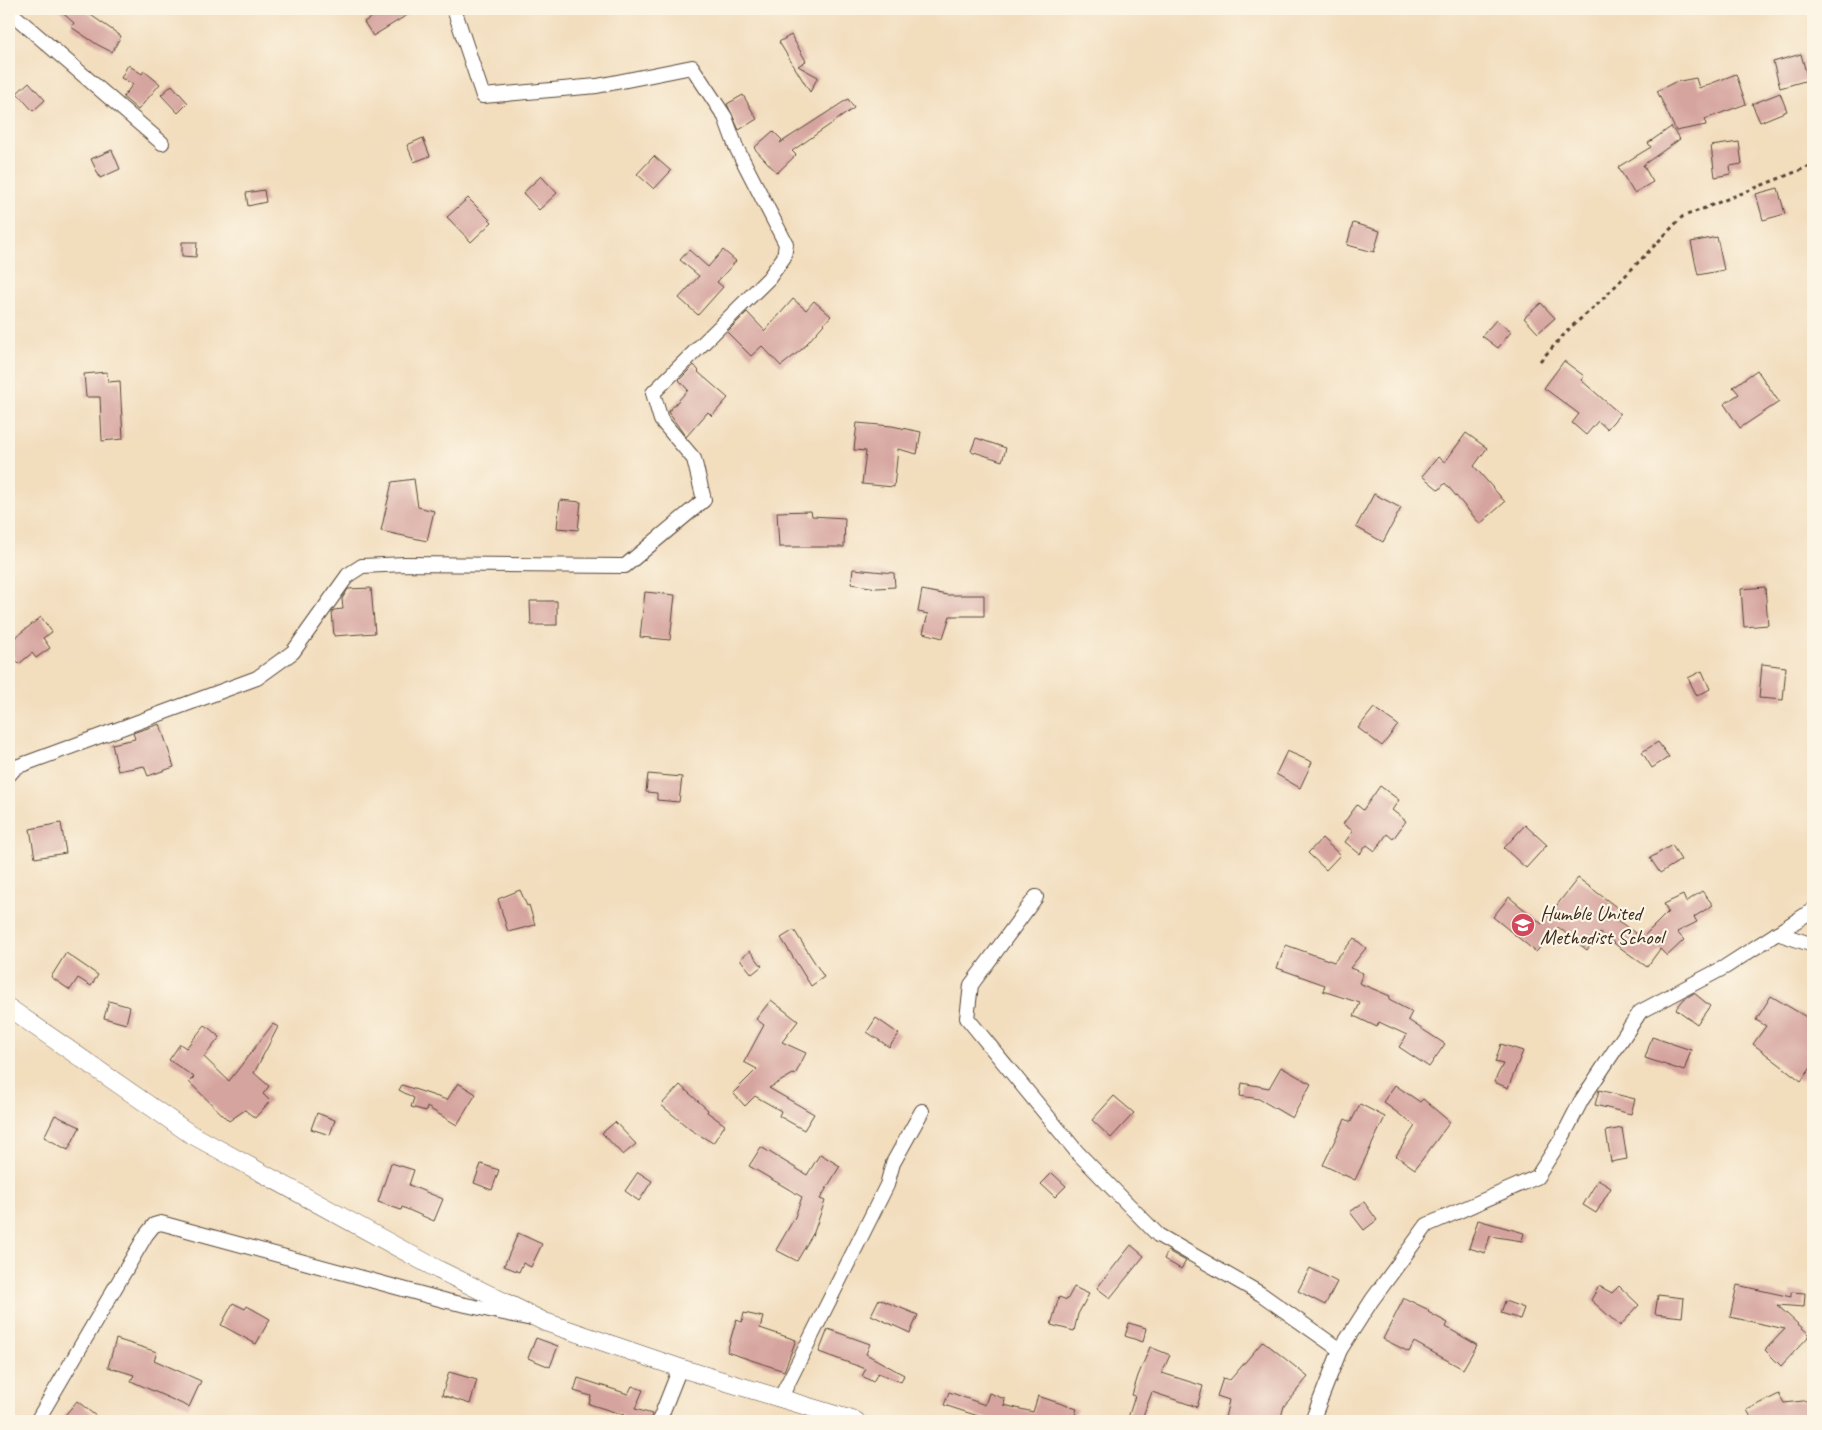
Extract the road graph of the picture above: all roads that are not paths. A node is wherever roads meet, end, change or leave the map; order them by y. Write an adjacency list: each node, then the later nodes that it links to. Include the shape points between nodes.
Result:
1 (454, 9): 4 (street, via 483,96 597,86 692,67 724,117 786,244 784,257 769,278 653,394 660,420 694,459 704,500 625,566 362,566 348,575 293,652 257,678 16,766)
2 (9, 10): 3 (street)
3 (162, 143)
4 (9, 775)
5 (1036, 897): 12 (street, via 971,985 967,1018 1077,1152 1158,1235 1261,1294)
6 (1813, 910): 7 (street)
7 (1777, 933): 8 (street); 12 (street, via 1724,967 1640,1012 1581,1101 1537,1177 1427,1225)
8 (1813, 945)
9 (9, 1008): 11 (street, via 189,1133 439,1270)
10 (922, 1111): 14 (street, via 893,1163 886,1185)
11 (545, 1322): 13 (street); 15 (street, via 447,1301 161,1223 154,1225 146,1234)
12 (1340, 1350): 18 (street)
13 (680, 1368): 14 (street); 16 (street)
14 (780, 1399): 17 (street)
15 (37, 1421)
16 (659, 1421)
17 (856, 1421)
18 (1312, 1421)

